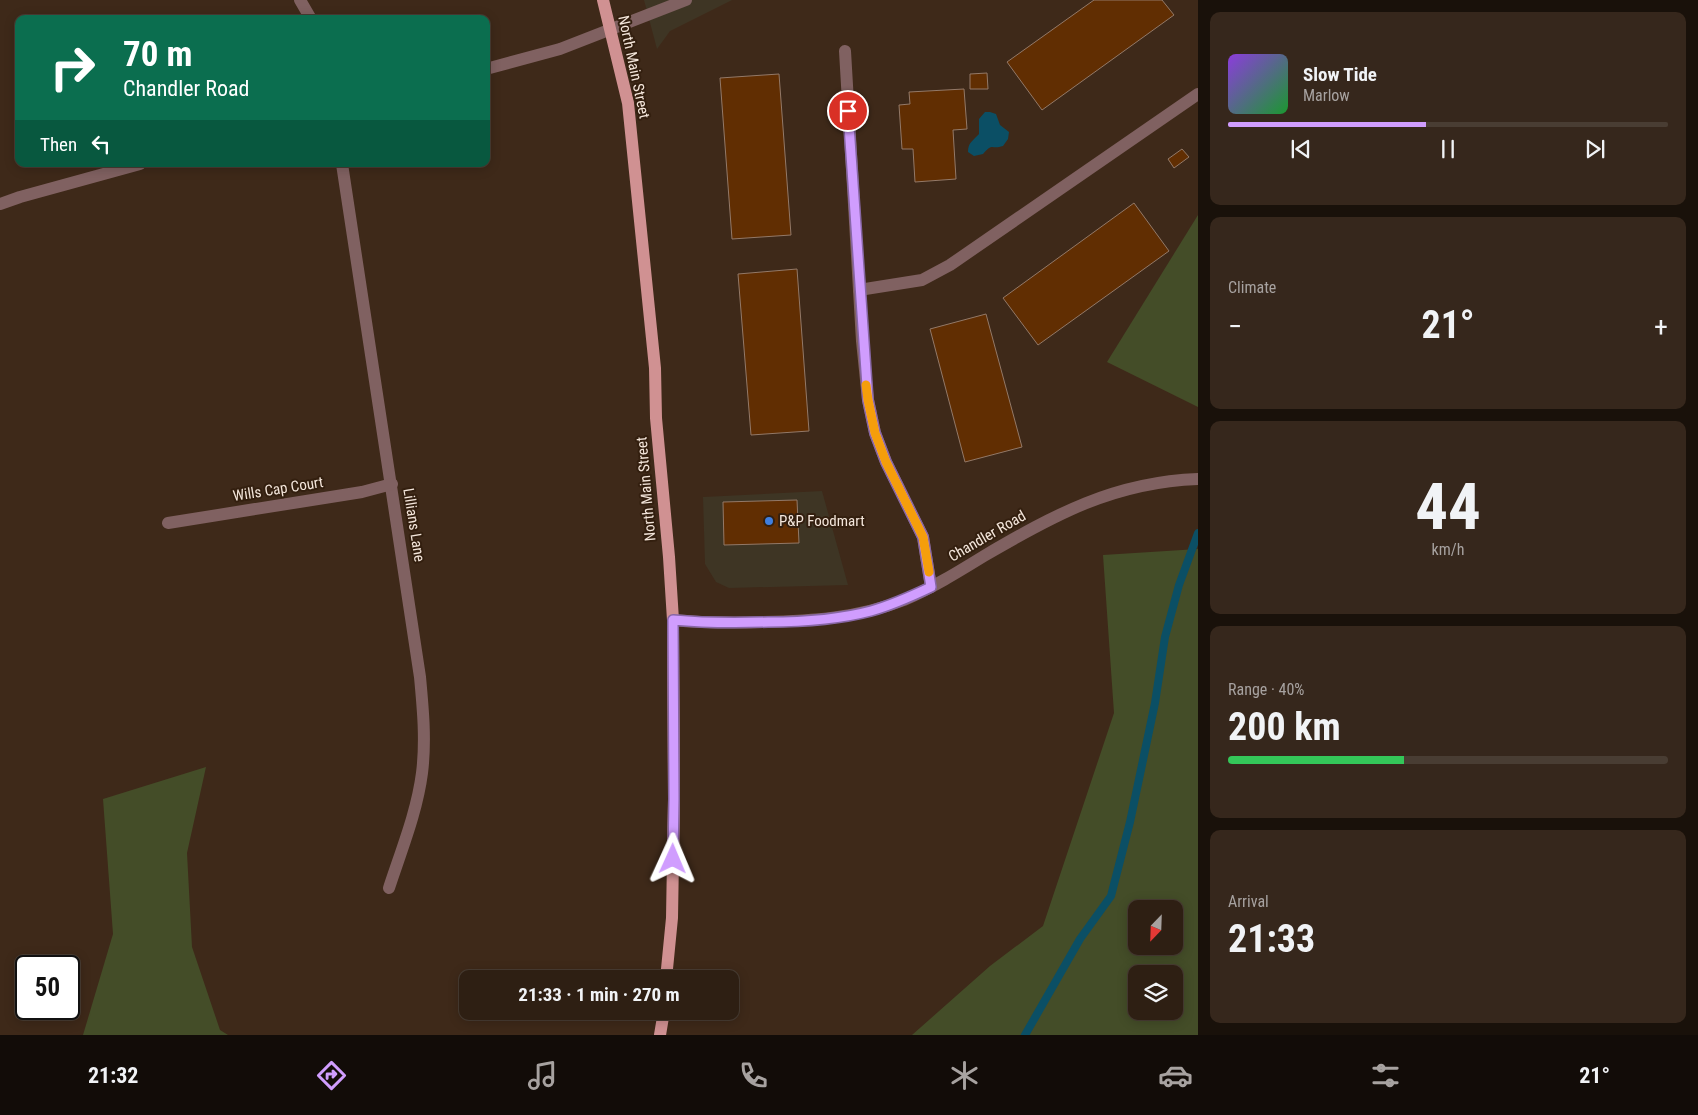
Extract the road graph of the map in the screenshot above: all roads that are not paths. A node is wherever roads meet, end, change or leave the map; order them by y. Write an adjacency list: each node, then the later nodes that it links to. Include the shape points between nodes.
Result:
1 (300, 0): 4 (street)
2 (603, 0): 5 (main road, North Main Street)
3 (686, 0): 5 (street)
4 (309, 15)
5 (610, 30): 7 (street, via 560,49); 17 (main road, North Main Street, via 628,103 655,368 656,418)
6 (844, 51): 12 (street)
7 (490, 68)
8 (1198, 94): 12 (street, via 950,265 922,280)
9 (129, 167): 11 (street)
10 (342, 167): 14 (street, Lillians Lane)
11 (0, 204)
12 (860, 290): 16 (street, via 868,400 875,433 923,537)
13 (1198, 479): 16 (street, Chandler Road, via 1140,486 1085,503 1033,528)
14 (392, 484): 15 (street, Wills Cap Court, via 362,492); 18 (street, Lillians Lane, via 420,676 424,732 422,774)
15 (168, 523)
16 (931, 587): 17 (street, Chandler Road, via 871,611 806,622 710,624)
17 (673, 620): 19 (main road, North Main Street, via 674,809 672,918)
18 (389, 888)
19 (667, 970)
20 (662, 1020): 21 (main road)
21 (660, 1035)

